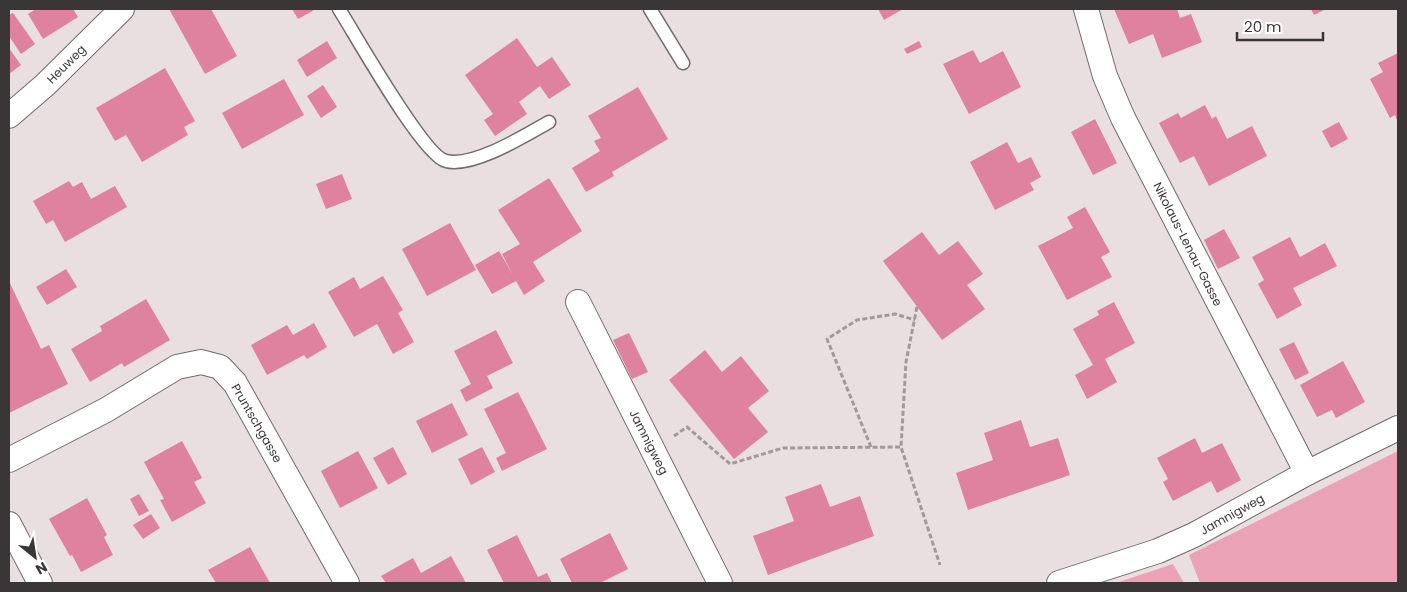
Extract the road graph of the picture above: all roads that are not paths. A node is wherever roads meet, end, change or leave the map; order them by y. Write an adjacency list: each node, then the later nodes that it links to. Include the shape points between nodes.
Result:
1 (122, 9): 6 (street, Heuweg)
2 (339, 9): 7 (lane, via 397,103 434,153 446,162 495,152)
3 (650, 9): 5 (lane)
4 (1086, 9): 11 (street, Nikolaus-Lenau-Gasse, via 1105,76 1123,118)
5 (683, 63)
6 (9, 116)
7 (549, 122)
8 (578, 302): 15 (street, Jamnigweg)
9 (1398, 428): 11 (street, Jamnigweg)
10 (9, 460): 14 (street, Pruntschgasse, via 106,410 177,367 201,362 220,367 235,383)
11 (1307, 473): 16 (street, Jamnigweg, via 1194,535 1158,551)
12 (9, 524): 13 (street)
13 (40, 583)
14 (347, 583)
15 (720, 583)
16 (1059, 583)

